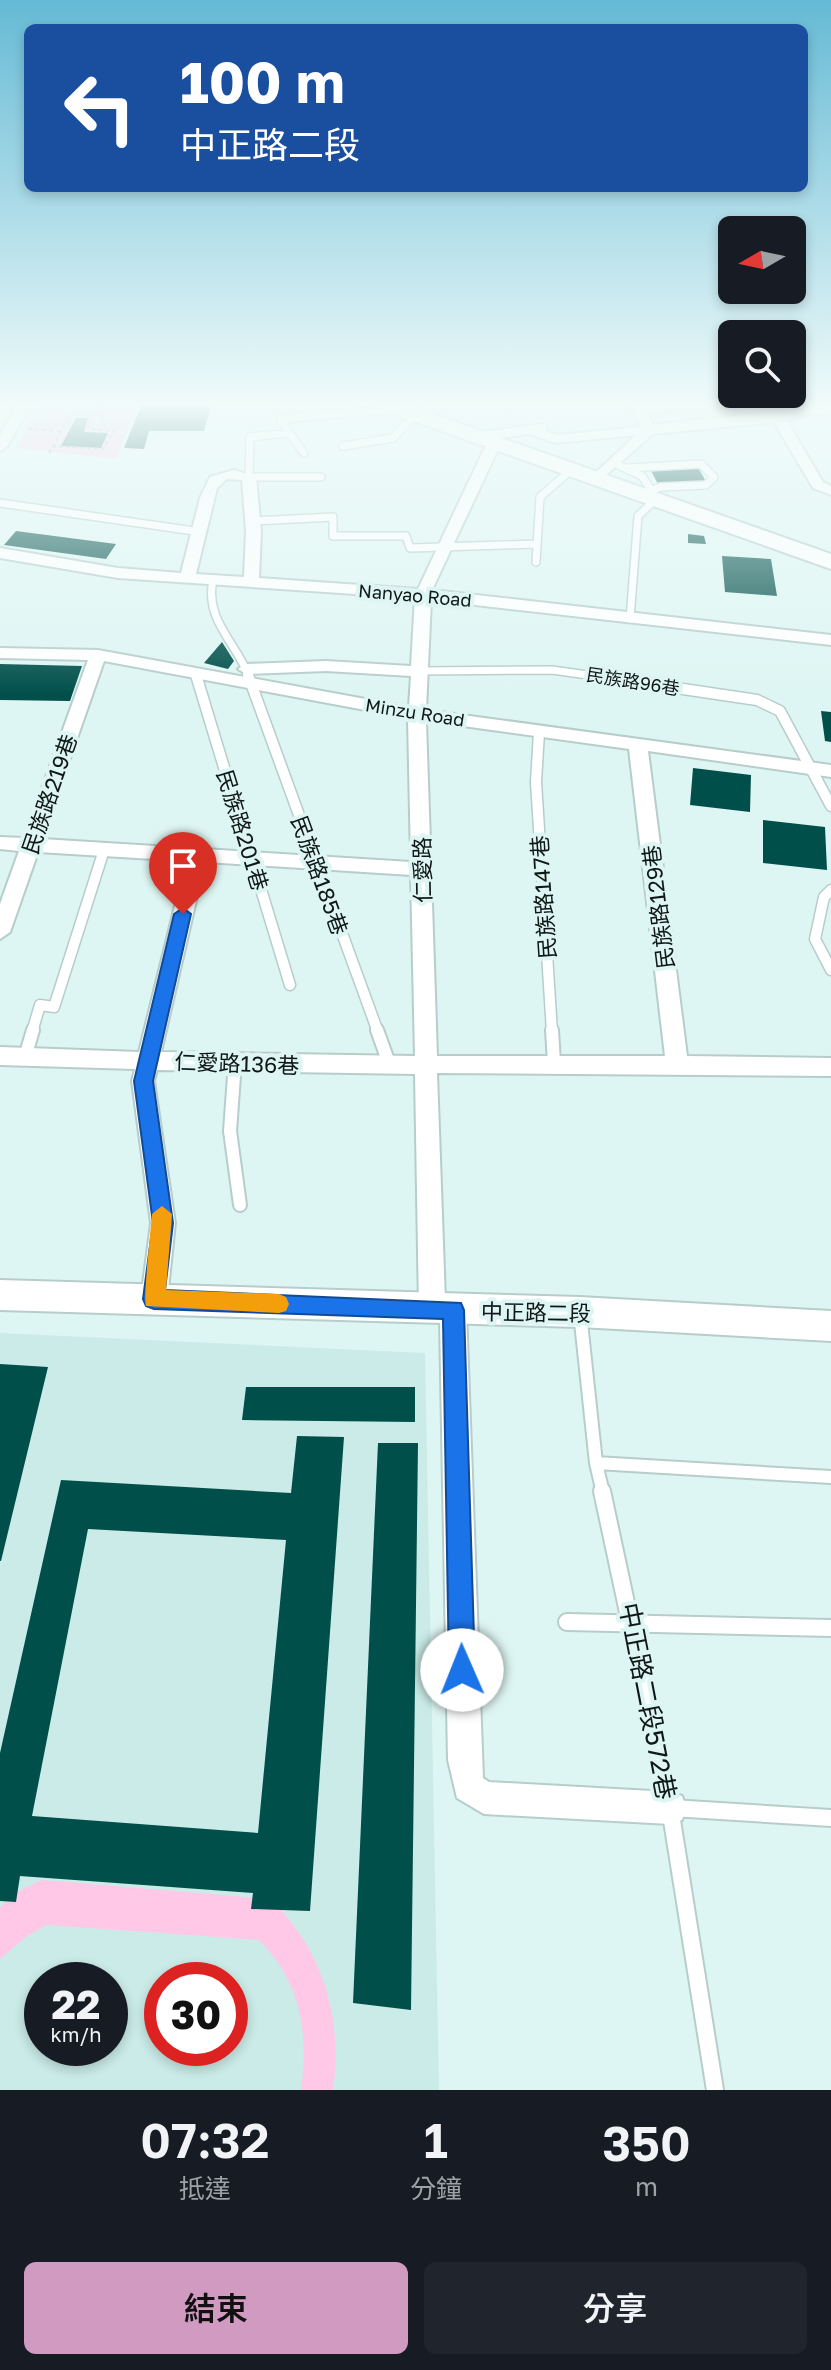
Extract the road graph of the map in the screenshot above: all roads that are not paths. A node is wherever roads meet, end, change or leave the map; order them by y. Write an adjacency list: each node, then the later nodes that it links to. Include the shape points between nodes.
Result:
1 (207, 501): 9 (street)
2 (251, 501): 8 (street)
3 (456, 501): 11 (street, 仁愛路)
4 (540, 501): 10 (lane)
5 (646, 501): 19 (lane, via 638,516)
6 (661, 501): 14 (main road)
7 (0, 503): 9 (lane)
8 (253, 521): 11 (lane, via 333,517 333,536 395,533 406,536 410,548); 17 (street)
9 (201, 532): 15 (street)
10 (536, 544): 11 (lane); 13 (lane)
11 (445, 546): 18 (street, 仁愛路)
12 (0, 553): 15 (street, Nanyao Road, via 118,573)
13 (536, 562)
14 (831, 562)
15 (187, 577): 16 (street, Nanyao Road)
16 (213, 580): 17 (street, Nanyao Road); 25 (lane, 民族路185巷, via 211,604)
17 (251, 584): 18 (street, Nanyao Road)
18 (423, 594): 19 (street, Nanyao Road); 23 (street, 仁愛路)
19 (630, 619): 20 (street, Nanyao Road)
20 (831, 640)
21 (0, 653): 22 (street, Minzu Road)
22 (98, 655): 24 (street, Minzu Road); 33 (street, 民族路219巷)
23 (418, 671): 25 (street, via 326,666); 26 (street, 仁愛路); 29 (lane, 民族路96巷, via 552,670 757,700 780,711)
24 (196, 674): 25 (street, Minzu Road); 36 (lane, 民族路201巷)
25 (249, 676): 26 (street, Minzu Road); 37 (lane, 民族路185巷)
26 (417, 714): 27 (street, Minzu Road); 38 (street, 仁愛路)
27 (539, 732): 28 (street, Minzu Road); 47 (lane, 民族路147巷, via 536,782)
28 (638, 746): 29 (street, Minzu Road); 50 (street, 民族路129巷)
29 (809, 768): 30 (street, Minzu Road); 31 (lane, 民族路96巷)
30 (831, 771)
31 (831, 806)
32 (0, 843): 33 (street)
33 (31, 846): 34 (street); 40 (street, 民族路219巷)
34 (104, 850): 35 (street); 44 (lane, via 54,1007 40,1005)
35 (197, 856): 36 (street); 45 (street)
36 (252, 859): 37 (street); 42 (lane, 民族路201巷)
37 (314, 863): 38 (street); 49 (lane, 民族路185巷)
38 (422, 869): 48 (street, 仁愛路)
39 (831, 890): 41 (lane, via 824,897 815,939)
40 (0, 932)
41 (831, 970)
42 (290, 985)
43 (0, 1056): 44 (street, 仁愛路136巷)
44 (25, 1057): 45 (street, 仁愛路136巷)
45 (148, 1059): 46 (street, 仁愛路136巷); 54 (street, via 143,1081 163,1223)
46 (235, 1062): 49 (street, 仁愛路136巷); 52 (lane, via 230,1131)
47 (554, 1063): 48 (street, 仁愛路136巷); 50 (street, 仁愛路136巷)
48 (425, 1064): 49 (street, 仁愛路136巷); 55 (street, 仁愛路)
49 (390, 1066)
50 (677, 1067): 51 (street, 仁愛路136巷)
51 (831, 1067)
52 (240, 1205)
53 (0, 1295): 54 (street, 中正路二段)
54 (154, 1299): 55 (street, 中正路二段)
55 (443, 1310): 56 (street, 中正路二段); 63 (street, 仁愛路, via 468,1787 484,1798)
56 (580, 1312): 57 (street, 中正路二段); 58 (lane, 中正路二段572巷)
57 (831, 1326)
58 (596, 1463): 59 (lane); 60 (lane, 中正路二段572巷)
59 (831, 1477)
60 (633, 1621): 61 (lane); 62 (lane); 63 (lane, 中正路二段572巷)
61 (567, 1622)
62 (831, 1628)
63 (670, 1808): 64 (lane); 65 (lane, 中正路二段572巷)
64 (831, 1818)
65 (715, 2090)

